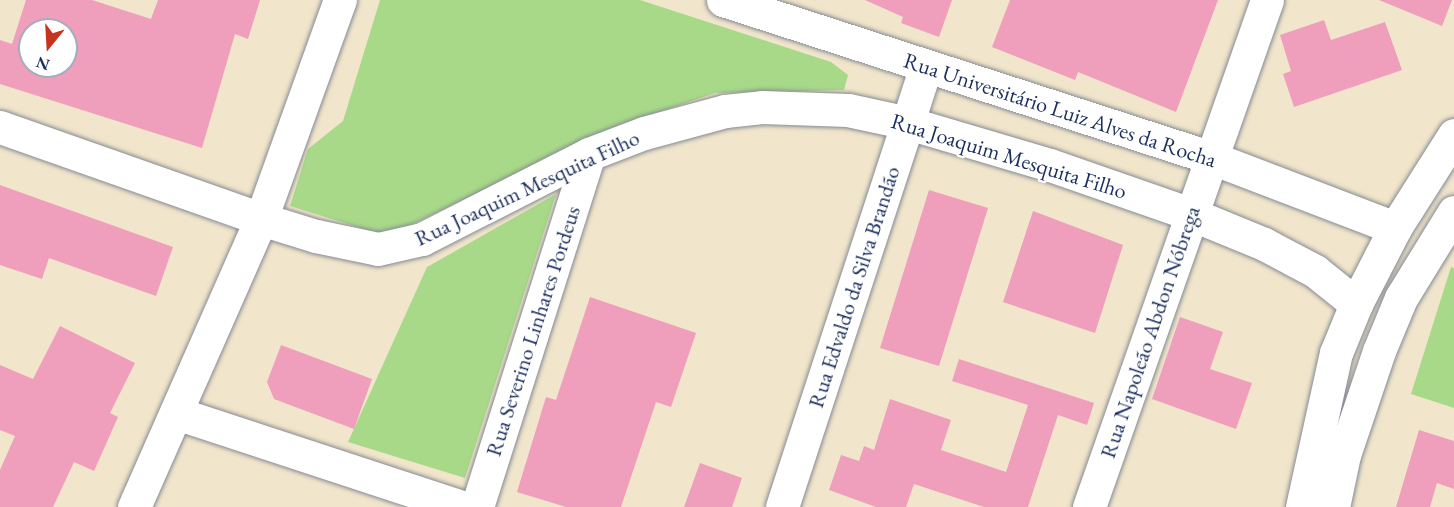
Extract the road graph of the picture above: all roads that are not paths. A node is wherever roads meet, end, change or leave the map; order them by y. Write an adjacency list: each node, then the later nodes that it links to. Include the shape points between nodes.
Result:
1 (340, 0): 12 (street)
2 (723, 0): 4 (street, Rua Universitário Luiz Alves da Rocha)
3 (1267, 0): 9 (street, Rua Napoleão Abdon Nóbrega)
4 (926, 67): 5 (street, Rua Edvaldo da Silva Brandão); 9 (street, Rua Universitário Luiz Alves da Rocha)
5 (908, 123): 8 (street, Rua Joaquim Mesquita Filho, via 848,110 762,107 684,121); 11 (street, Rua Joaquim Mesquita Filho, via 1050,165); 20 (street, Rua Edvaldo da Silva Brandão)
6 (0, 128): 12 (street, Rua Joaquim Mesquita Filho)
7 (1454, 135): 13 (street)
8 (589, 154): 12 (street, Rua Joaquim Mesquita Filho, via 399,247 378,249 348,244); 19 (street, Rua Severino Linhares Pordeus)
9 (1212, 158): 11 (street, Rua Napoleão Abdon Nóbrega); 13 (street, Rua Universitário Luiz Alves da Rocha)
10 (1454, 212): 14 (street)
11 (1191, 214): 15 (street, Rua Joaquim Mesquita Filho, via 1264,244 1315,271); 21 (street, Rua Napoleão Abdon Nóbrega)
12 (261, 219): 16 (street)
13 (1395, 228): 15 (street)
14 (1443, 248): 23 (street, via 1401,298 1344,455)
15 (1356, 304): 22 (street, via 1336,353)
16 (176, 413): 17 (street); 18 (street)
17 (134, 507)
18 (462, 507)
19 (477, 507)
20 (782, 507)
21 (1089, 507)
22 (1302, 507)
23 (1333, 507)

